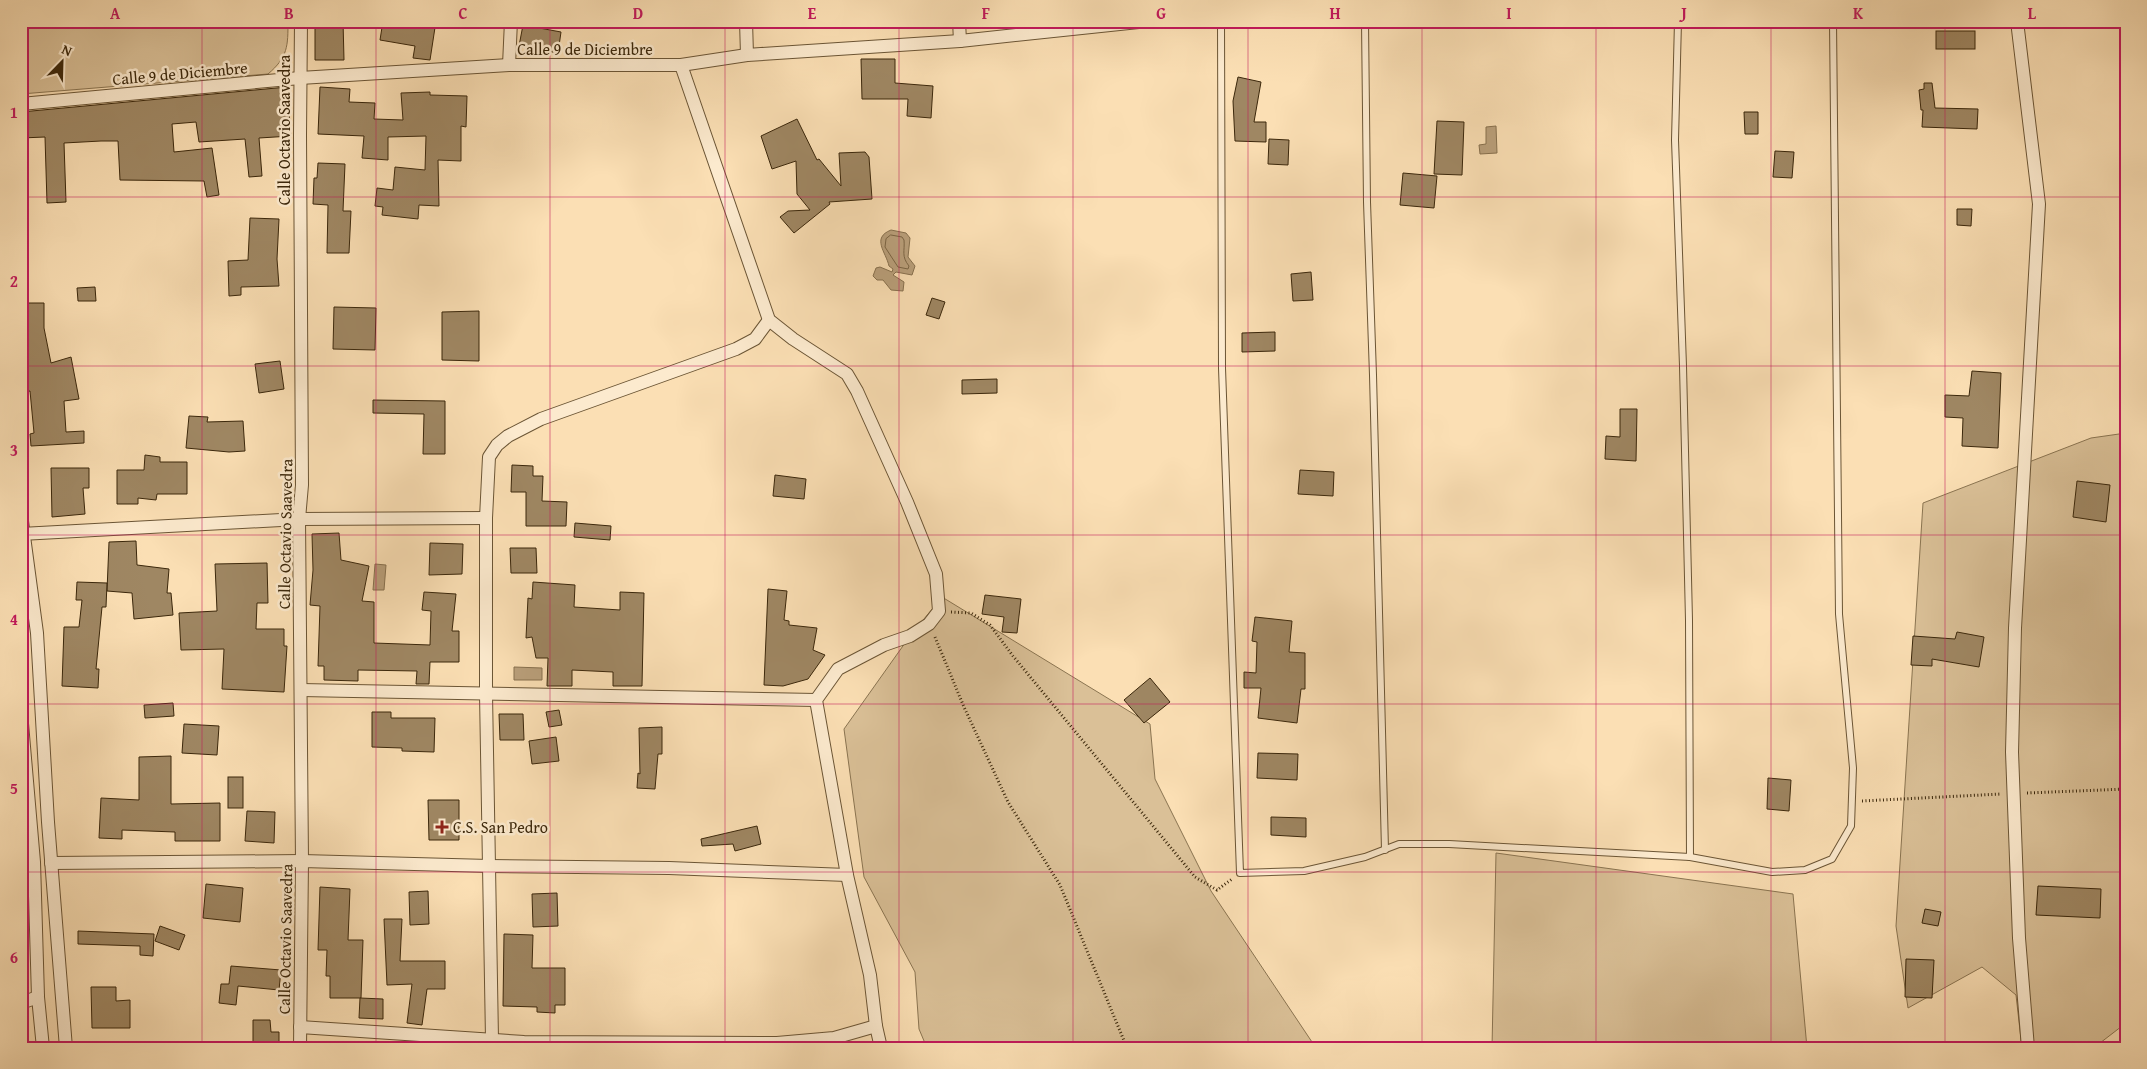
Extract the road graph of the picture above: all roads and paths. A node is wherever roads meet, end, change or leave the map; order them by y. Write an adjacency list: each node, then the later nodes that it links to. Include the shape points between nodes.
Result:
1 (301, 21): 15 (street, Calle Octavio Saavedra)
2 (511, 21): 13 (street)
3 (746, 21): 12 (street)
4 (959, 21): 11 (street)
5 (1148, 21): 11 (street, Calle 9 de Diciembre)
6 (1222, 21): 36 (lane, via 1222,368)
7 (1364, 21): 31 (lane)
8 (1678, 21): 32 (lane, via 1675,140 1689,610)
9 (1833, 21): 30 (lane, via 1839,614 1853,768)
10 (2017, 21): 29 (street, via 2039,204 2015,628 2012,752)
11 (960, 41): 12 (street, Calle 9 de Diciembre)
12 (747, 55): 14 (street, Calle 9 de Diciembre)
13 (509, 65): 14 (street, Calle 9 de Diciembre); 15 (street, Calle 9 de Diciembre)
14 (681, 65): 17 (street)
15 (300, 78): 16 (street, Calle 9 de Diciembre); 20 (street, Calle Octavio Saavedra, via 302,465)
16 (21, 104)
17 (769, 320): 19 (street, via 755,339 736,349 541,419 508,436 496,445 489,458); 22 (street, via 847,374 857,391 936,574)
18 (21, 514): 21 (street)
19 (486, 518): 20 (street); 25 (street)
20 (299, 520): 21 (street); 24 (street, Calle Octavio Saavedra)
21 (23, 533): 34 (street, via 37,632)
22 (939, 611): 23 (street); 36 (path, via 971,613 990,625 1196,877 1217,890)
23 (929, 624): 26 (street, via 838,669); 48 (path, via 1008,802 1060,885)
24 (301, 690): 25 (street); 33 (street, Calle Octavio Saavedra)
25 (486, 694): 26 (street); 35 (street)
26 (816, 700): 37 (street)
27 (21, 712): 38 (street, via 34,862)
28 (2126, 789): 29 (path)
29 (2015, 793): 30 (path); 49 (street, via 2019,938)
30 (1852, 802): 32 (lane, via 1851,826 1832,858 1805,870 1772,872)
31 (1385, 850): 32 (lane, via 1399,844 1449,844); 36 (lane, via 1304,871)
32 (1690, 857)
33 (302, 861): 34 (street); 35 (street); 41 (street, Calle Octavio Saavedra)
34 (51, 862): 45 (street)
35 (490, 866): 37 (street, via 669,868); 42 (street)
36 (1240, 873)
37 (847, 875): 40 (street, via 870,975)
38 (38, 997): 39 (street); 44 (street)
39 (21, 1003)
40 (876, 1026): 43 (street, via 834,1038); 47 (street)
41 (300, 1027): 42 (street); 46 (street, Calle Octavio Saavedra)
42 (492, 1039): 43 (street)
43 (777, 1045)
44 (43, 1048)
45 (66, 1048)
46 (300, 1048)
47 (881, 1048)
48 (1127, 1048)
49 (2028, 1048)

